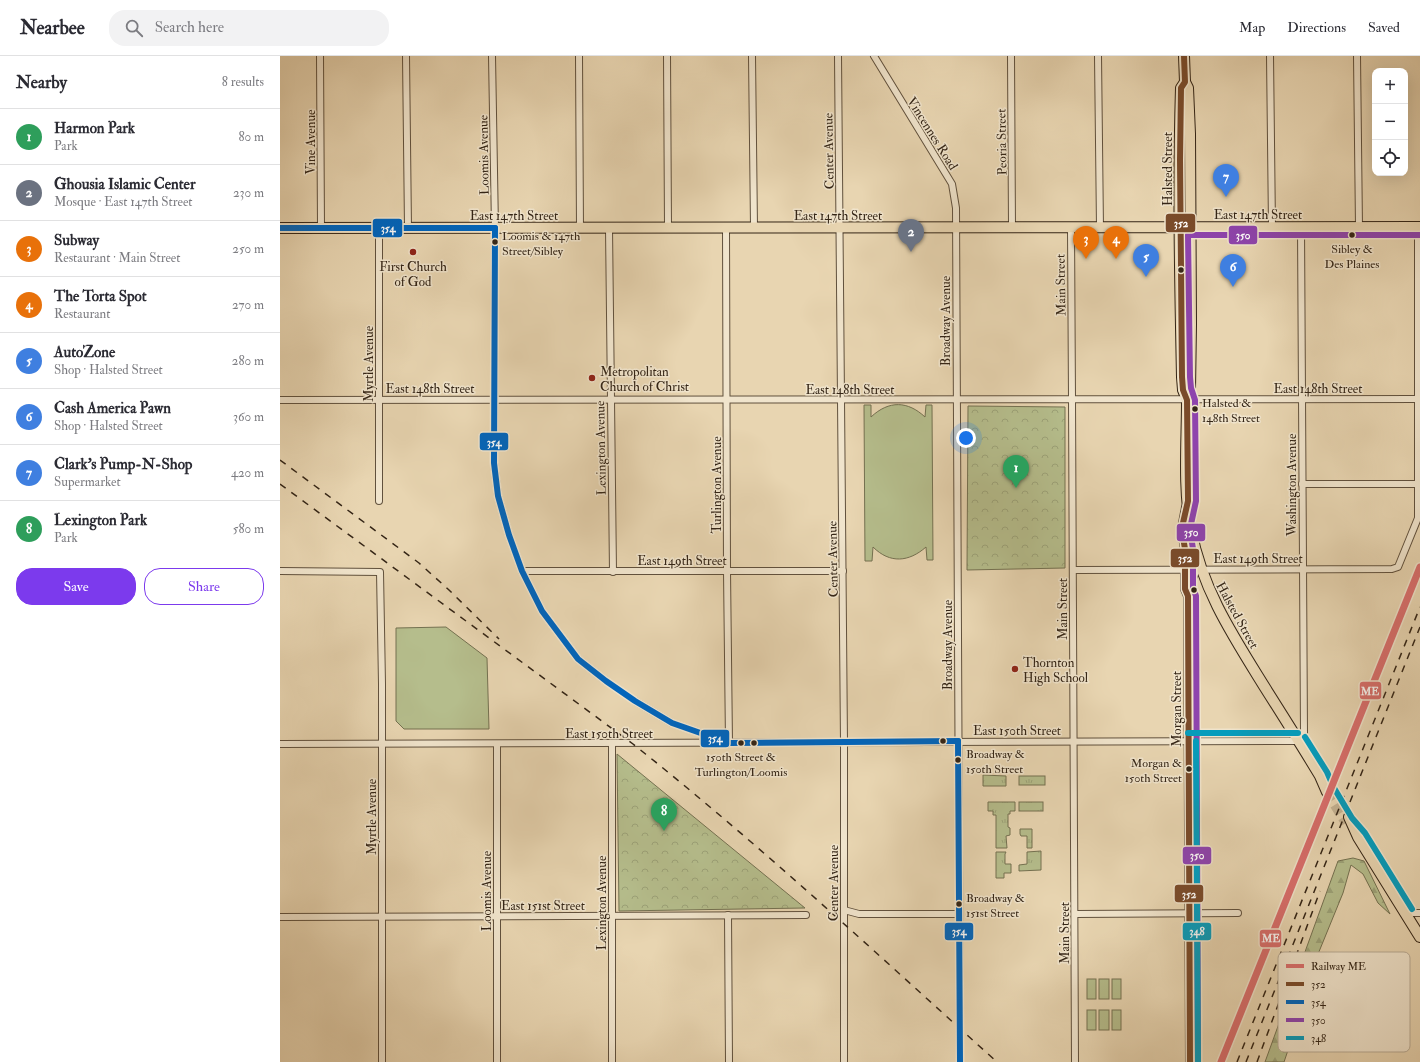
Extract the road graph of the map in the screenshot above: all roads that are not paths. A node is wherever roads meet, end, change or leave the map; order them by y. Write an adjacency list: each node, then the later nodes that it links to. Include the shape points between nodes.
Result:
1 (320, 56): 24 (street, Vine Avenue)
2 (406, 56): 26 (street)
3 (492, 56): 27 (street, Loomis Avenue)
4 (579, 56): 28 (street)
5 (666, 56): 14 (street)
6 (752, 56): 16 (street)
7 (838, 56): 17 (street, Center Avenue)
8 (874, 56): 30 (street, Vincennes Road, via 952,184)
9 (1011, 56): 31 (street, Peoria Street)
10 (1098, 56): 33 (street)
11 (1184, 56): 18 (main road, Halsted Street, via 1185,82 1188,88)
12 (1270, 56): 19 (street)
13 (1357, 56): 21 (street)
14 (668, 227): 15 (main road, East 147th Street); 29 (main road, East 147th Street)
15 (726, 227): 16 (main road, East 147th Street); 42 (street, Turlington Avenue)
16 (754, 227): 17 (main road, East 147th Street)
17 (840, 227): 30 (main road, East 147th Street); 43 (street, Center Avenue)
18 (1185, 227): 19 (main road, East 147th Street); 33 (main road, East 147th Street); 44 (main road, Halsted Street, via 1190,390)
19 (1272, 227): 20 (main road, East 147th Street)
20 (1301, 227): 21 (main road, East 147th Street); 45 (street, Washington Avenue)
21 (1359, 227): 22 (main road, East 147th Street)
22 (1419, 227): 34 (street)
23 (280, 228): 24 (main road, East 147th Street)
24 (321, 228): 25 (main road, East 147th Street)
25 (379, 228): 26 (main road, East 147th Street); 35 (street, Myrtle Avenue)
26 (408, 228): 27 (main road, East 147th Street)
27 (495, 228): 28 (main road, East 147th Street); 36 (street, Loomis Avenue)
28 (580, 228): 29 (main road, East 147th Street)
29 (609, 228): 37 (street, Lexington Avenue)
30 (956, 228): 31 (main road, East 147th Street); 38 (street, Broadway Avenue)
31 (1012, 228): 32 (main road, East 147th Street)
32 (1070, 228): 33 (main road, East 147th Street); 39 (street, Main Street)
33 (1100, 228)
34 (1419, 315): 40 (street)
35 (379, 399): 36 (street, East 148th Street); 41 (street, East 148th Street); 48 (street, Myrtle Avenue)
36 (495, 399): 37 (street, East 148th Street); 55 (street, Loomis Avenue, via 494,463 498,496)
37 (611, 399): 42 (street, East 148th Street); 58 (street, Lexington Avenue)
38 (957, 399): 39 (street, East 148th Street); 43 (street, East 148th Street); 63 (street, Broadway Avenue)
39 (1072, 399): 44 (street, East 148th Street); 52 (street, Main Street)
40 (1419, 399): 45 (street, East 148th Street); 47 (street)
41 (280, 400)
42 (726, 400): 43 (street, East 148th Street); 56 (street, Turlington Avenue)
43 (841, 400): 57 (street, Center Avenue)
44 (1187, 400): 45 (street, East 148th Street); 49 (main road, Halsted Street)
45 (1301, 400): 46 (street, Washington Avenue)
46 (1302, 484): 47 (street); 51 (street, Washington Avenue)
47 (1418, 484): 51 (street, East 149th Street, via 1418,518 1396,569)
48 (379, 501)
49 (1188, 501): 50 (main road, Halsted Street); 53 (street, Morgan Street, via 1183,523)
50 (1199, 567): 51 (street, East 149th Street); 53 (street, East 149th Street); 59 (street, Morgan Street, via 1191,582); 60 (main road, Halsted Street, via 1219,611)
51 (1303, 569): 60 (street, Washington Avenue, via 1304,733)
52 (1073, 570): 53 (street, East 149th Street); 61 (street, Main Street)
53 (1184, 570): 59 (street, Morgan Street)
54 (280, 571): 67 (street, Myrtle Avenue, via 380,572)
55 (522, 571): 58 (street, East 149th Street); 64 (street, Loomis Avenue, via 542,611 578,659 635,701 672,723)
56 (727, 571): 57 (street, East 149th Street); 58 (street, East 149th Street); 64 (street, Turlington Avenue)
57 (843, 571): 65 (street, Center Avenue)
58 (613, 572)
59 (1188, 596): 62 (street, Morgan Street)
60 (1298, 740): 62 (street, East 150th Street); 70 (main road, Halsted Street)
61 (1074, 741): 62 (street, East 150th Street); 63 (street, East 150th Street); 78 (street, Main Street)
62 (1188, 741): 73 (street, Morgan Street)
63 (958, 742): 65 (street, East 150th Street); 77 (street, Broadway Avenue)
64 (729, 743): 65 (street, East 150th Street); 69 (street, East 150th Street)
65 (844, 743): 72 (street, Center Avenue)
66 (280, 744): 67 (street, East 150th Street)
67 (382, 744): 68 (street, East 150th Street); 80 (street, Myrtle Avenue)
68 (497, 744): 69 (street, East 150th Street); 81 (street, Loomis Avenue)
69 (612, 744): 82 (street, Lexington Avenue)
70 (1329, 789)
71 (1347, 820): 75 (main road)
72 (844, 910): 77 (street, via 859,914); 90 (street, Center Avenue)
73 (1189, 913): 74 (street); 78 (street); 93 (street, Morgan Street)
74 (1238, 913)
75 (1405, 913): 76 (street); 85 (main road)
76 (1420, 913)
77 (959, 914): 91 (street, Broadway Avenue)
78 (1075, 914): 92 (street, Main Street)
79 (806, 915): 83 (street, East 151st Street)
80 (382, 916): 81 (street, East 151st Street); 84 (street, East 151st Street); 86 (street, Myrtle Avenue)
81 (497, 916): 82 (street, East 151st Street); 87 (street, Loomis Avenue)
82 (612, 916): 83 (street, East 151st Street); 88 (street, Lexington Avenue)
83 (728, 916): 89 (street)
84 (280, 917)
85 (1420, 937)
86 (382, 1062)
87 (497, 1062)
88 (612, 1062)
89 (729, 1062)
90 (844, 1062)
91 (960, 1062)
92 (1075, 1062)
93 (1190, 1062)

